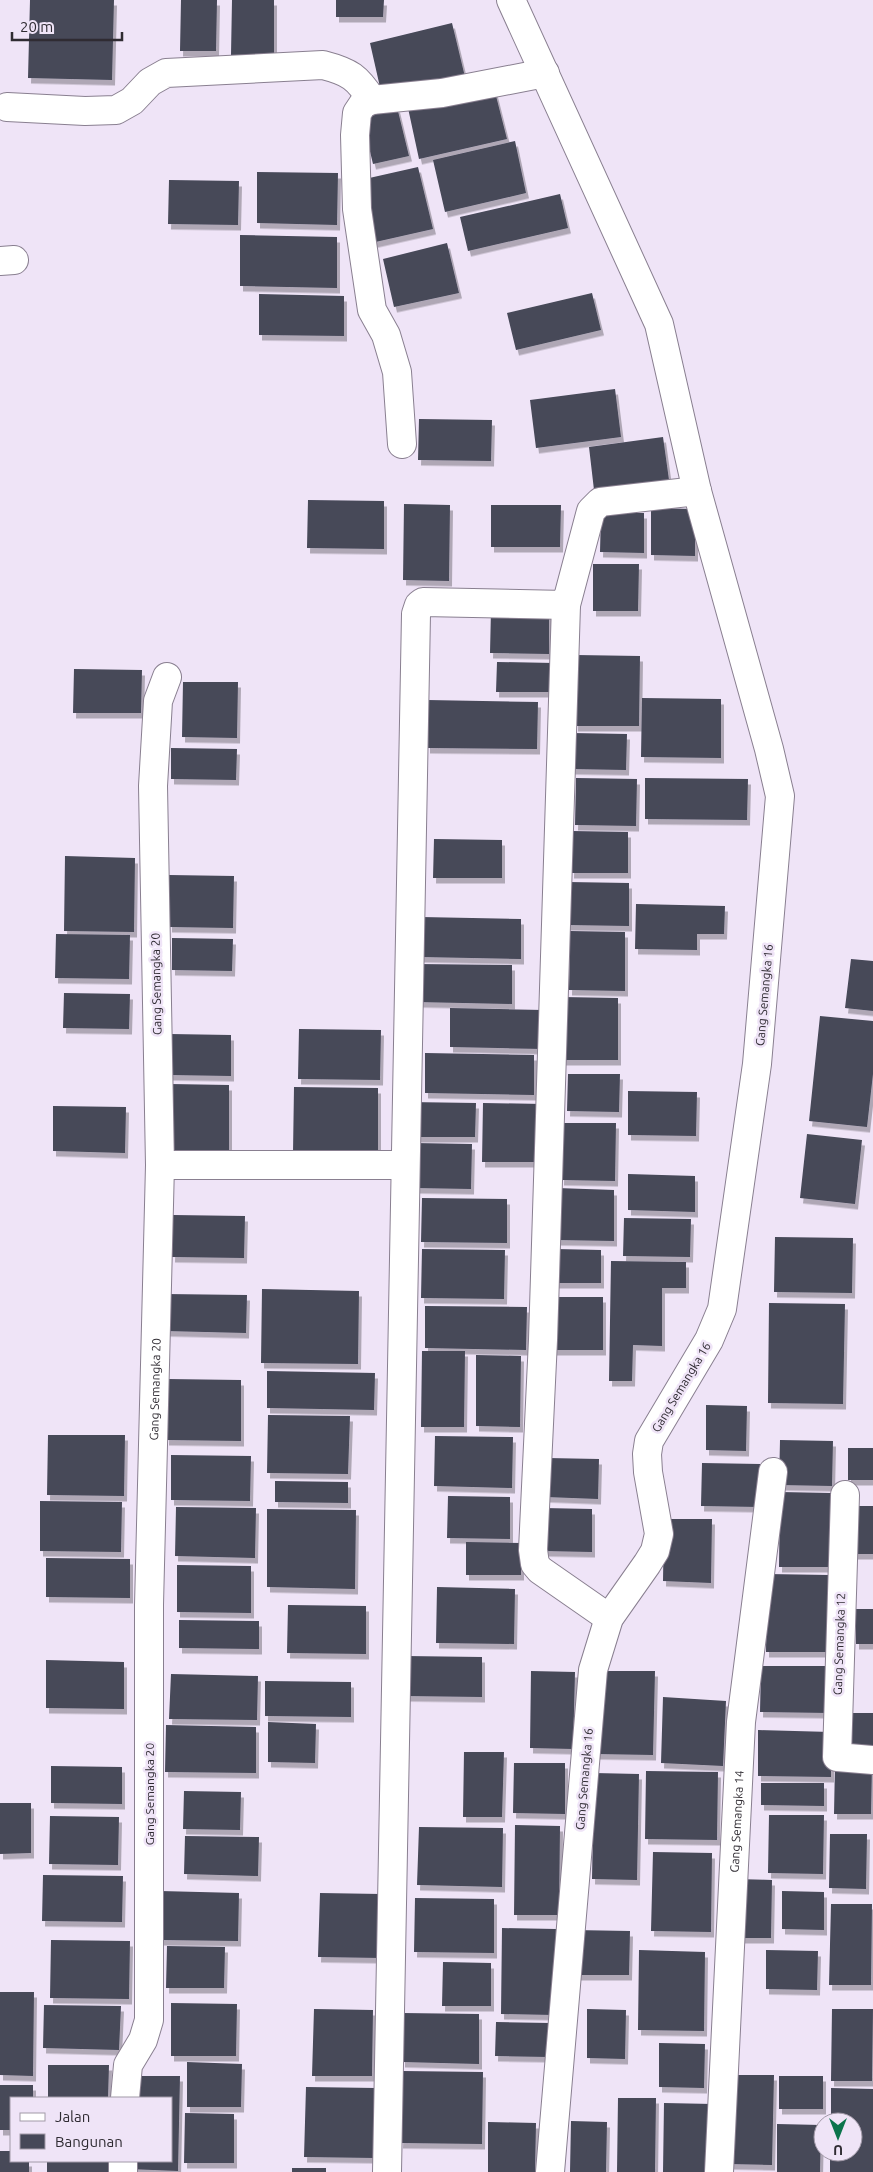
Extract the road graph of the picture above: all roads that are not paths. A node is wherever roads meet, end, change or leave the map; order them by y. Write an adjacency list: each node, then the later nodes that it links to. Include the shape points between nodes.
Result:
1 (511, 0): 2 (street, Gang Semangka 16)
2 (545, 73): 3 (street, via 442,93); 6 (street, Gang Semangka 16, via 659,324)
3 (372, 100): 4 (street, via 359,81 344,71 323,65 166,73 116,110); 5 (street, via 363,104 357,113 357,209 372,310 386,335 397,372)
4 (7, 106)
5 (402, 444)
6 (697, 491): 7 (street, via 600,502 595,506); 13 (street, Gang Semangka 16, via 780,796 757,1064 722,1309 709,1340 649,1441 648,1472 659,1534 651,1558)
7 (566, 605): 10 (street, via 423,602 417,610); 13 (street, via 543,1340 533,1550 535,1564 540,1570)
8 (167, 677): 9 (street, Gang Semangka 20, via 158,701 153,786)
9 (160, 1165): 10 (street); 15 (street, Gang Semangka 20, via 149,1605 149,2020 143,2040 128,2065)
10 (405, 1165): 16 (street)
11 (773, 1472): 18 (street, Gang Semangka 14, via 741,1722)
12 (845, 1495): 14 (street, Gang Semangka 12, via 837,1757)
13 (609, 1618): 17 (street, Gang Semangka 16, via 594,1670)
14 (873, 1760)
15 (125, 2097)
16 (387, 2172)
17 (550, 2172)
18 (720, 2172)

